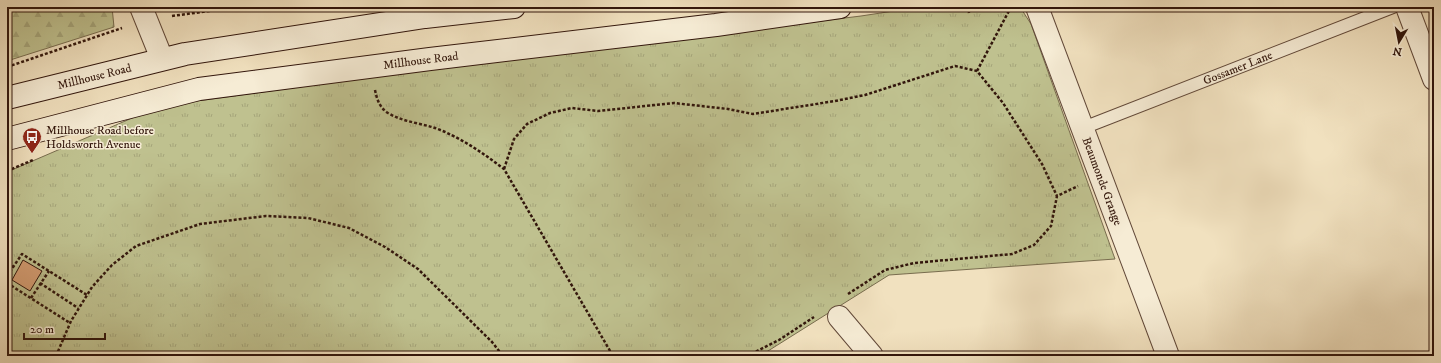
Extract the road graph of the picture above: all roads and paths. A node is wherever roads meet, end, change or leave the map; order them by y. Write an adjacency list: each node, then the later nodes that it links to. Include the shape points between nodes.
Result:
1 (239, 7): 11 (path)
2 (514, 7): 9 (main road, Millhouse Road)
3 (840, 7): 14 (main road, Millhouse Road, via 716,25)
4 (968, 7): 10 (path)
5 (1011, 7): 15 (path)
6 (1037, 7): 18 (main road, Beaumonde Grange)
7 (1393, 7): 18 (lane, Gossamer Lane)
8 (1407, 7): 16 (main road)
9 (424, 12): 12 (main road, Millhouse Road)
10 (969, 13)
11 (145, 15): 12 (main road); 13 (path, via 124,28)
12 (162, 59): 17 (main road, Millhouse Road)
13 (7, 67)
14 (371, 67): 19 (main road, Millhouse Road, via 199,89); 21 (path, via 377,101 388,113 407,122 435,128 459,139)
15 (977, 71): 21 (path, via 956,66 865,95 754,114 674,103 598,112 572,108 550,113 527,124 514,139); 24 (path, via 1003,103 1042,164)
16 (1434, 79)
17 (7, 98)
18 (1083, 128): 23 (main road, Beaumonde Grange)
19 (7, 139)
20 (34, 160): 22 (path)
21 (504, 169): 39 (path)
22 (7, 171)
23 (1101, 178): 24 (path); 44 (main road, Beaumonde Grange)
24 (1057, 196): 33 (path, via 1051,226 1034,245 1012,254 914,264 885,270)
25 (7, 264): 26 (path)
26 (13, 267): 27 (path, via 22,254); 28 (path)
27 (49, 271): 29 (path); 31 (path)
28 (7, 276)
29 (40, 283): 32 (path); 34 (path)
30 (7, 284): 32 (path)
31 (87, 295): 34 (path); 38 (path, via 112,265 136,246 200,224 266,216 308,218 350,228 418,269)
32 (31, 298): 36 (path)
33 (841, 307): 43 (main road)
34 (78, 308): 36 (path)
35 (818, 314): 42 (path, via 779,340)
36 (70, 323): 37 (path)
37 (56, 356)
38 (503, 356)
39 (613, 356)
40 (622, 356): 41 (path)
41 (665, 356)
42 (747, 356)
43 (872, 356)
44 (1168, 356)

